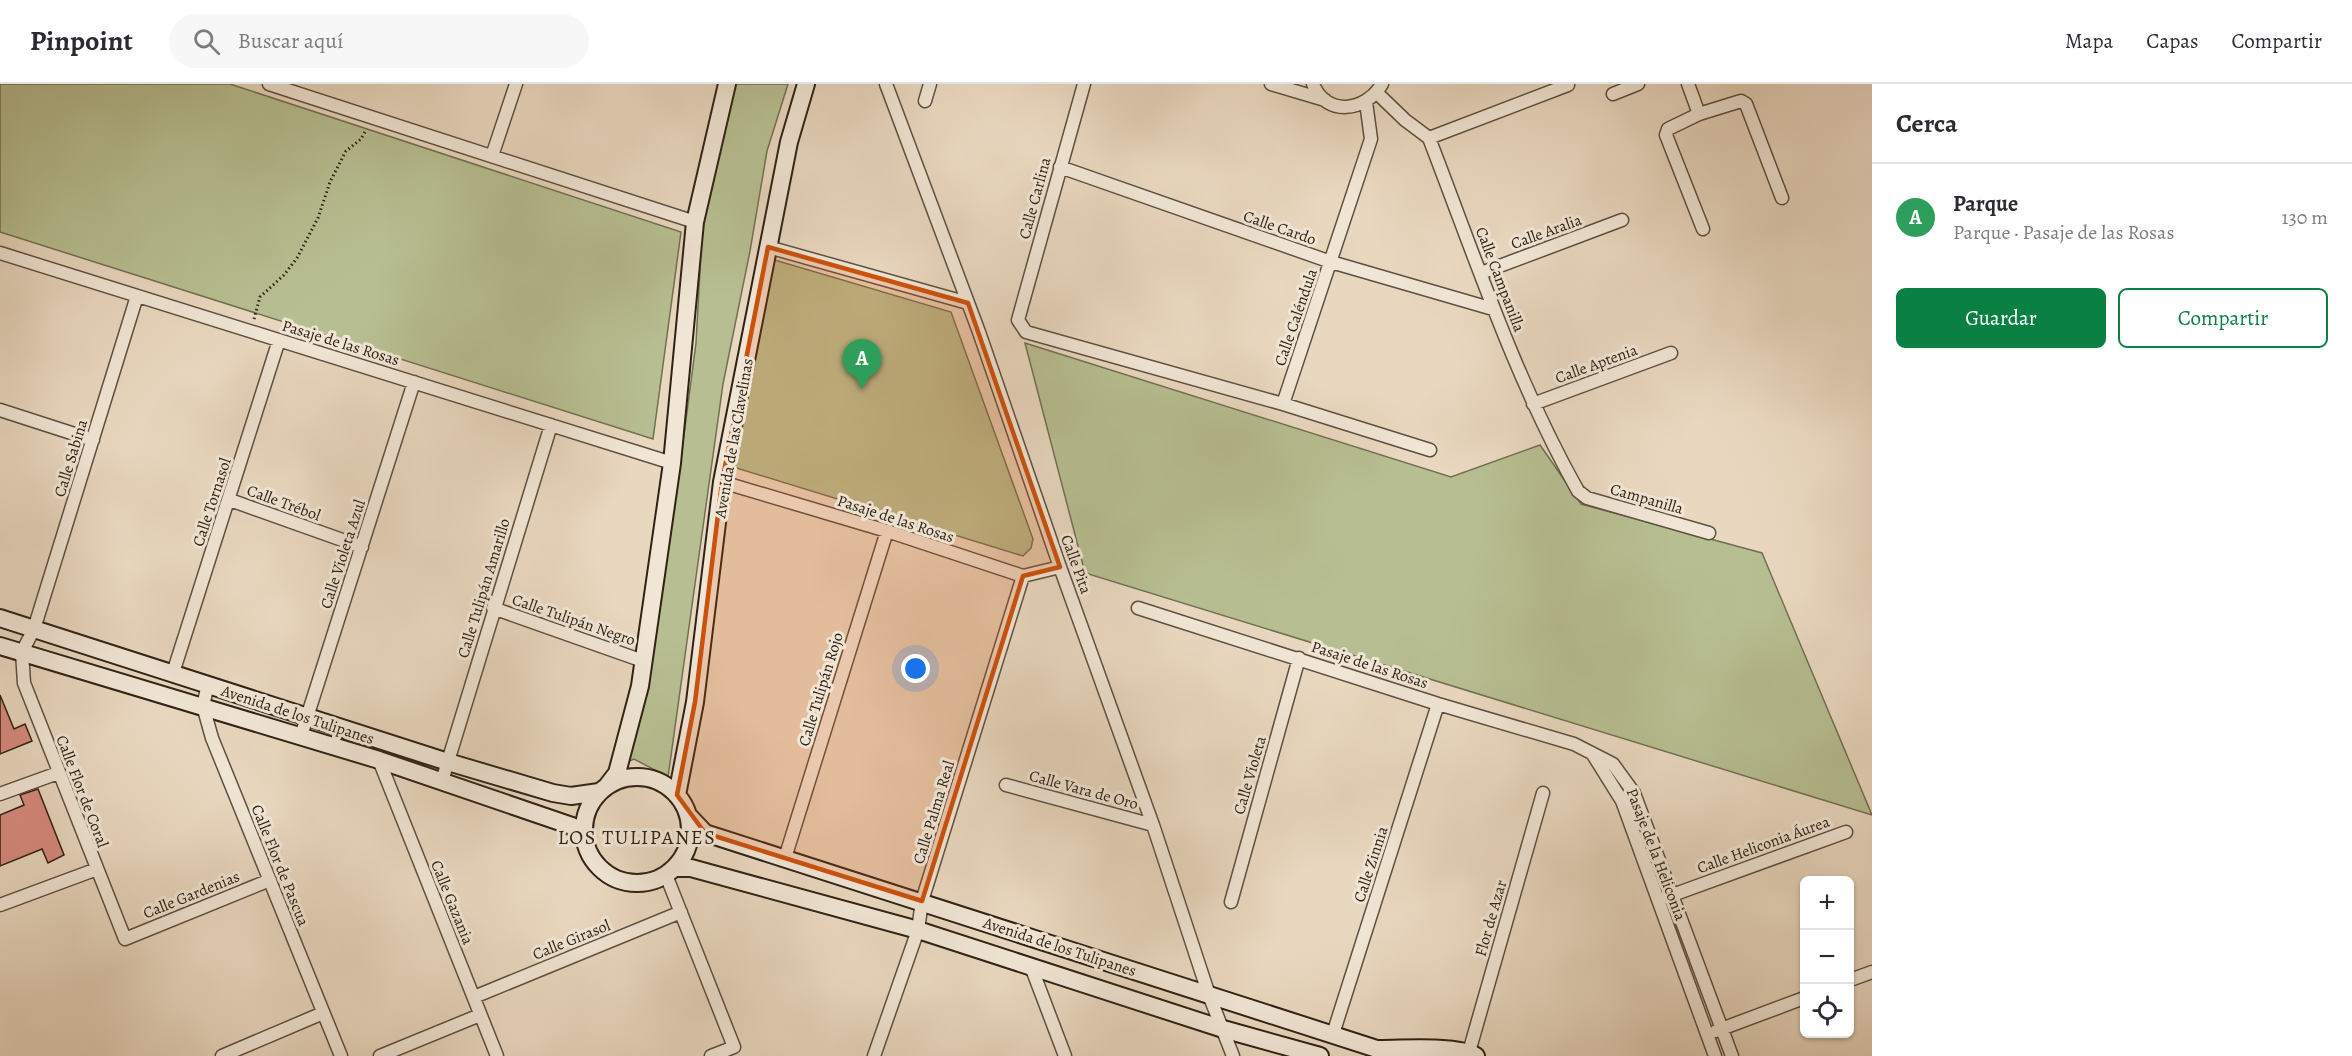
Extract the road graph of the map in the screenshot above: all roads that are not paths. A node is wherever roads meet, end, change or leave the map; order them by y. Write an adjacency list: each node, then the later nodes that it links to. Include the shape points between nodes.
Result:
1 (269, 84): 14 (street)
2 (516, 84): 21 (street)
3 (727, 84): 25 (street)
4 (806, 84): 27 (street, Avenida de las Clavelinas, via 789,142)
5 (886, 84): 32 (street, Calle Pita)
6 (930, 84): 17 (street)
7 (1084, 84): 22 (street, Calle Carlina)
8 (1271, 84): 16 (street)
9 (1313, 84): 16 (street)
10 (1638, 84): 15 (street)
11 (1688, 84): 19 (street)
12 (1568, 85): 20 (street)
13 (1380, 89): 18 (street); 20 (street, via 1405,120)
14 (306, 90): 21 (street, via 370,117)
15 (1613, 94)
16 (1325, 100): 18 (street, via 1353,107)
17 (925, 101)
18 (1366, 102): 29 (street, Calle Caléndula, via 1371,139)
19 (1699, 114): 23 (street, via 1743,102); 26 (street, via 1668,129 1666,135)
20 (1429, 138): 30 (street, Calle Campanilla)
21 (492, 156): 25 (street)
22 (1060, 167): 29 (street, Calle Cardo); 37 (street, Calle Carlina, via 1018,320 1026,332)
23 (1782, 198)
24 (1622, 220): 30 (street, Calle Aralia)
25 (695, 222): 43 (street)
26 (1703, 229)
27 (768, 247): 32 (street); 44 (street, Avenida de las Clavelinas)
28 (0, 253): 31 (street, Pasaje de las Rosas)
29 (1331, 262): 33 (street, Calle Cardo); 37 (street, Calle Caléndula)
30 (1481, 273): 33 (street, Calle Campanilla)
31 (137, 296): 34 (street, Pasaje de las Rosas); 41 (street, Calle Sabina)
32 (968, 303): 50 (street, Calle Pita)
33 (1493, 309): 38 (street, Calle Campanilla)
34 (279, 340): 36 (street, Pasaje de las Rosas); 46 (street, Calle Tornasol)
35 (1671, 353): 38 (street, Calle Aptenia)
36 (414, 382): 40 (street, Pasaje de las Rosas); 49 (street, Calle Violeta Azul)
37 (1283, 404): 42 (street)
38 (1533, 404): 45 (street, Calle Campanilla)
39 (0, 411): 41 (street)
40 (551, 425): 43 (street, Pasaje de las Rosas); 52 (street, Calle Tulipán Amarillo)
41 (93, 440): 55 (street, Calle Sabina)
42 (1431, 450)
43 (672, 463): 59 (street)
44 (722, 482): 47 (street, Pasaje de las Rosas); 75 (street, Avenida de las Clavelinas, via 695,702)
45 (1578, 491): 48 (street, Campanilla, via 1587,498)
46 (230, 500): 49 (street, Calle Trébol); 60 (street, Calle Tornasol)
47 (887, 531): 51 (street, Pasaje de las Rosas); 80 (street, Calle Tulipán Rojo)
48 (1709, 533)
49 (362, 548): 64 (street, Calle Violeta Azul)
50 (1060, 567): 51 (street); 77 (street, Calle Pita)
51 (1023, 576): 86 (street, Calle Palma Real)
52 (493, 608): 59 (street, Calle Tulipán Negro); 68 (street, Calle Tulipán Amarillo)
53 (1138, 608): 58 (street, Pasaje de las Rosas)
54 (0, 618): 55 (street, Avenida de los Tulipanes)
55 (34, 629): 57 (street, Calle Sabina); 60 (street, Avenida de los Tulipanes)
56 (0, 646): 57 (street, Avenida de los Tulipanes)
57 (22, 652): 63 (street, Avenida de los Tulipanes); 69 (street, Calle Flor de Coral, via 24,683)
58 (1299, 658): 62 (street, Pasaje de las Rosas); 87 (street, Calle Violeta)
59 (643, 661): 72 (street, via 617,773)
60 (173, 673): 61 (street, Avenida de los Tulipanes)
61 (208, 684): 63 (street, Calle Flor de Pascua); 64 (street, Avenida de los Tulipanes)
62 (1438, 704): 66 (street, Pasaje de las Rosas); 102 (street, Calle Zinnia)
63 (203, 706): 65 (street, Avenida de los Tulipanes); 83 (street, Calle Flor de Pascua, via 212,738)
64 (307, 717): 65 (street, Calle Violeta Azul); 68 (street, Avenida de los Tulipanes)
65 (302, 736): 67 (street, Avenida de los Tulipanes)
66 (1592, 752): 84 (street, Pasaje de la Heliconia, via 1613,764 1634,793); 85 (street, Pasaje de la Heliconia, via 1622,801)
67 (379, 760): 70 (street, Avenida de los Tulipanes); 96 (street, Calle Gazania)
68 (448, 762): 70 (street, Calle Tulipán Amarillo); 72 (street, Avenida de los Tulipanes, via 553,793 571,796)
69 (58, 773): 74 (street); 81 (street, Calle Flor de Coral)
70 (442, 781): 79 (street, Avenida de los Tulipanes, via 572,826)
71 (1006, 785): 77 (street, Calle Vara de Oro)
72 (603, 789): 75 (street, via 627,777 648,778); 79 (street, via 592,801 585,821)
73 (1543, 793): 105 (street, Flor de Azar)
74 (0, 794)
75 (677, 795): 76 (street)
76 (688, 814): 80 (street, Avenida de los Tulipanes, via 705,833); 82 (street, via 687,849)
77 (1153, 825): 95 (street, Calle Pita)
78 (1846, 832): 84 (street, Calle Heliconia Áurea)
79 (586, 843): 82 (street, via 596,862 622,881 645,883)
80 (785, 858): 86 (street, Avenida de los Tulipanes)
81 (97, 869): 88 (street); 91 (street, Calle Flor de Coral)
82 (670, 871): 89 (street); 90 (street, Avenida de los Tulipanes, via 691,868)
83 (270, 880): 91 (street, Calle Gardenias); 98 (street, Calle Flor de Pascua)
84 (1673, 894): 85 (street, Calle Heliconia Áurea); 101 (street, Pasaje de la Heliconia)
85 (1658, 901): 103 (street, Pasaje de la Heliconia)
86 (922, 902): 90 (street, Calle Palma Real); 95 (street, Avenida de los Tulipanes)
87 (1231, 902)
88 (0, 905)
89 (681, 912): 96 (street, Calle Girasol); 110 (street, via 734,1047)
90 (918, 930): 92 (street, Avenida de los Tulipanes); 111 (street, Calle Palma Real)
91 (125, 939)
92 (1032, 969): 100 (street, Avenida de los Tulipanes); 112 (street)
93 (1872, 972): 94 (street)
94 (1854, 979)
95 (1209, 995): 100 (street, Calle Pita); 102 (street, Avenida de los Tulipanes)
96 (474, 997): 99 (street, Calle Gazania)
97 (1800, 1000): 101 (street)
98 (323, 1013): 106 (street); 107 (street, Calle Flor de Pascua)
99 (480, 1015): 108 (street); 109 (street, Calle Gazania)
100 (1223, 1029): 113 (street, Calle Pita); 114 (street, Avenida de los Tulipanes)
101 (1722, 1029): 103 (street); 116 (street, Pasaje de la Heliconia)
102 (1333, 1034): 104 (street, Avenida de los Tulipanes, via 1377,1049)
103 (1707, 1035): 115 (street, Pasaje de la Heliconia)
104 (1434, 1053): 105 (street, Avenida de los Tulipanes)
105 (1472, 1054)
106 (222, 1056)
107 (341, 1056)
108 (380, 1056)
109 (497, 1056)
110 (711, 1056)
111 (874, 1056)
112 (1065, 1056)
113 (1233, 1056)
114 (1320, 1056)
115 (1715, 1056)
116 (1732, 1056)

